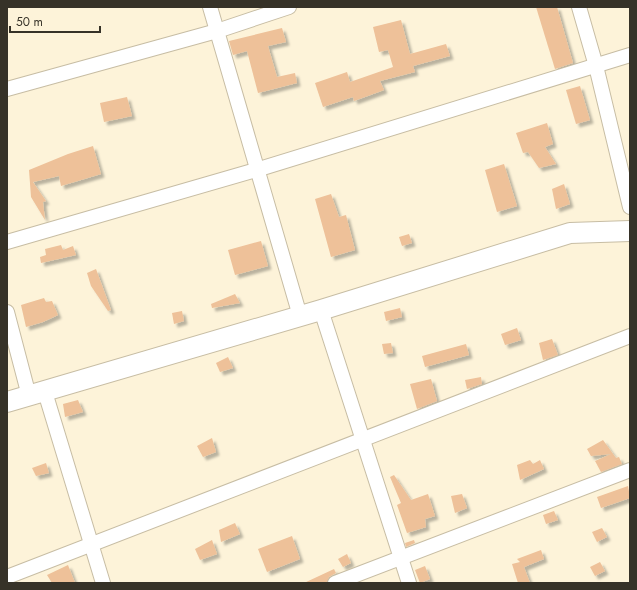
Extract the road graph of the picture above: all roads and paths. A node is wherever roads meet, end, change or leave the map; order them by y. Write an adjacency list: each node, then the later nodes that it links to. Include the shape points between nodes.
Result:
1 (210, 7): 4 (street)
2 (289, 7): 4 (street)
3 (579, 7): 6 (street)
4 (217, 31): 7 (street); 8 (street)
5 (630, 56): 6 (street)
6 (596, 66): 8 (street); 9 (street)
7 (7, 89)
8 (256, 170): 11 (street); 14 (street)
9 (630, 207)
10 (630, 231): 12 (street, via 570,233)
11 (7, 242)
12 (321, 310): 14 (street); 18 (street)
13 (7, 312): 16 (street)
14 (300, 316): 16 (street)
15 (630, 336): 18 (street)
16 (37, 394): 17 (street); 20 (street)
17 (7, 402)
18 (362, 441): 20 (street); 21 (street)
19 (630, 470): 21 (street)
20 (91, 544): 22 (street); 23 (street)
21 (401, 557): 24 (street); 25 (street)
22 (7, 577)
23 (103, 583)
24 (335, 583)
25 (409, 583)

